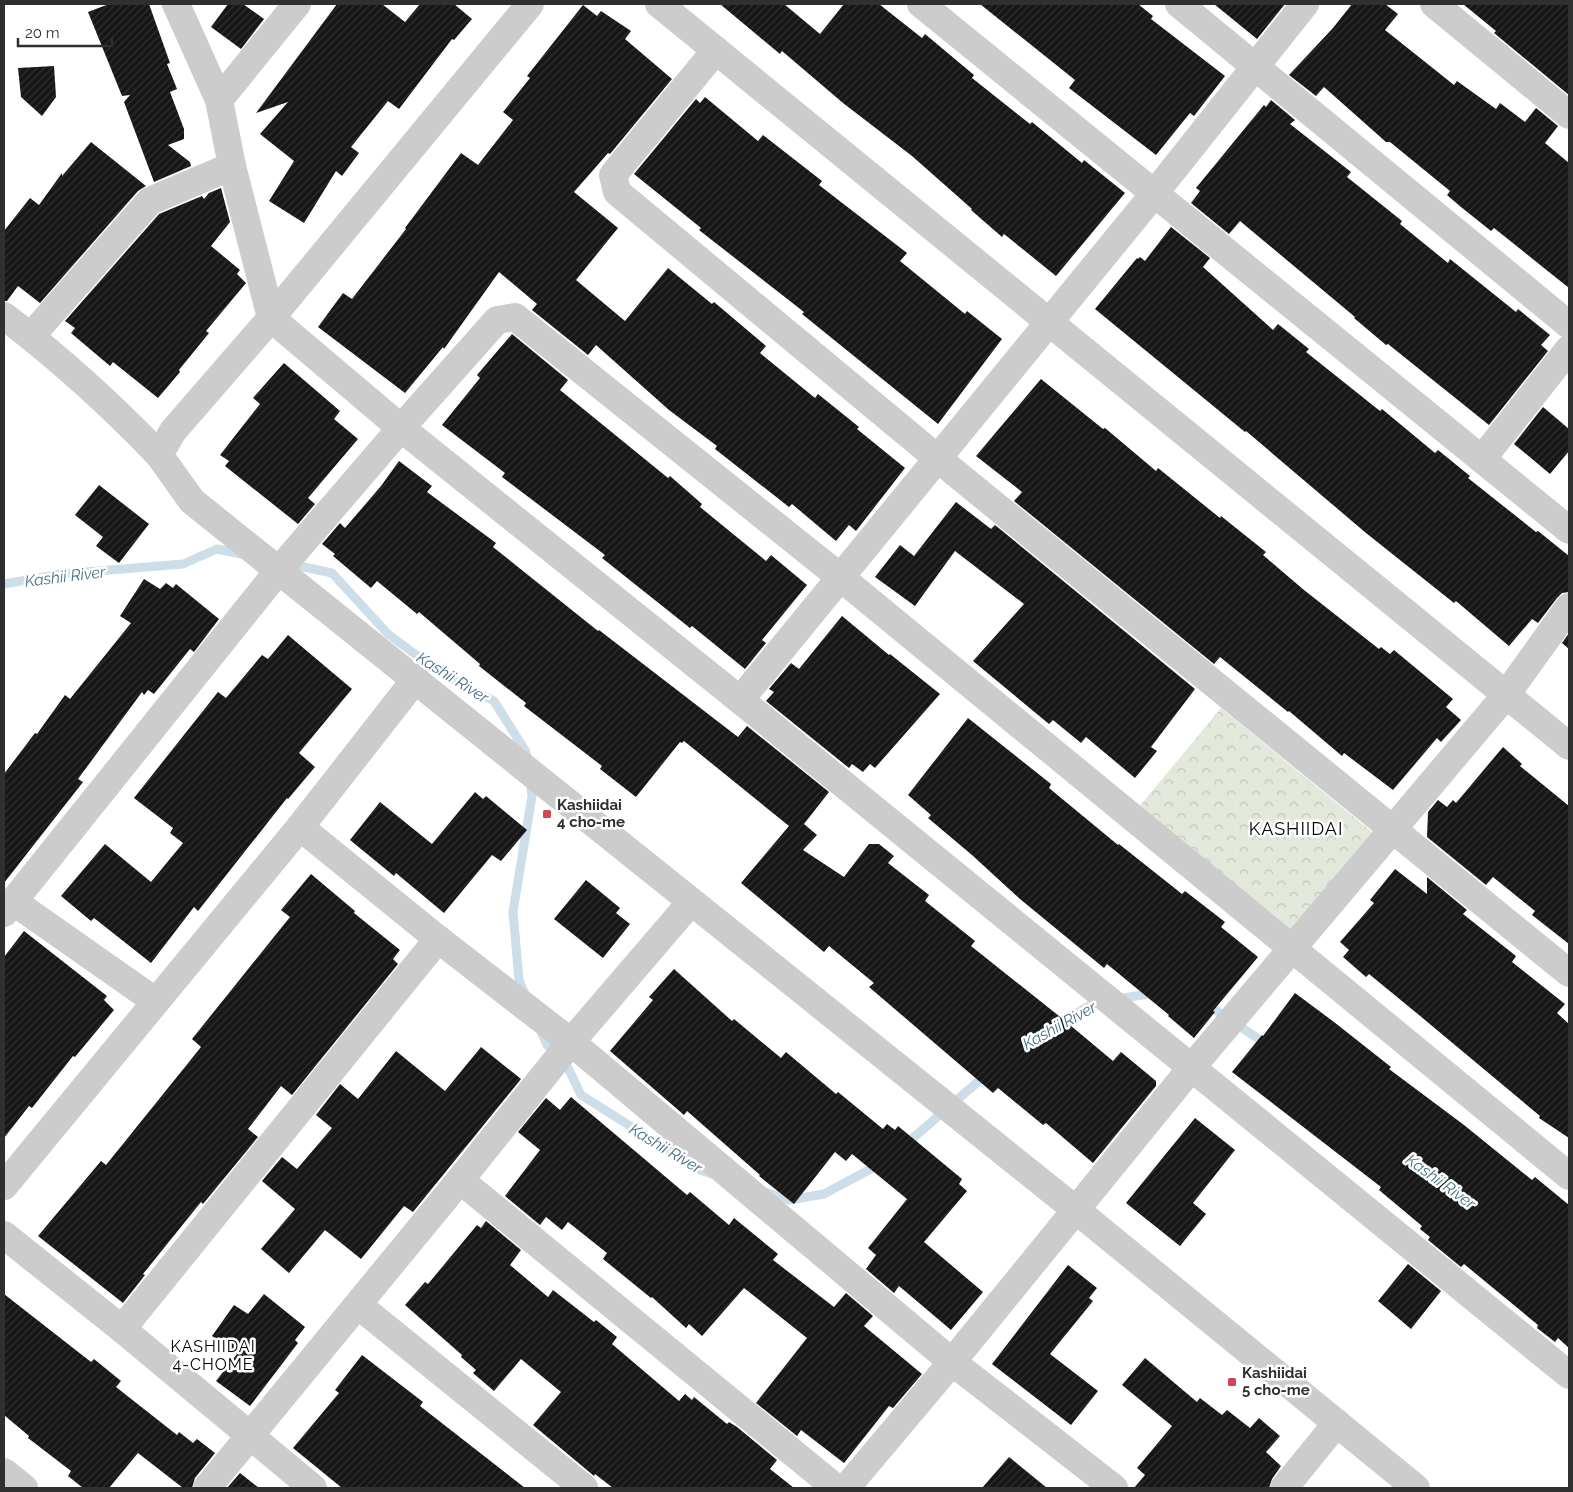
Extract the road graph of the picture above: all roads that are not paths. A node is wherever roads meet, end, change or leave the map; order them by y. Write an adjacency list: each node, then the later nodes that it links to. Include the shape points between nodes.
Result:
1 (176, 4): 11 (street)
2 (298, 4): 11 (street)
3 (530, 4): 16 (street)
4 (659, 4): 9 (street)
5 (921, 4): 14 (street)
6 (1180, 4): 10 (street)
7 (1305, 4): 10 (street)
8 (1434, 4): 12 (street)
9 (716, 50): 17 (street); 23 (street, via 613,175 617,192)
10 (1256, 66): 14 (street); 18 (street)
11 (219, 100): 13 (street)
12 (1569, 114)
13 (232, 166): 16 (street); 19 (street, via 150,201)
14 (1154, 194): 17 (street); 24 (street)
15 (4, 316): 19 (street)
16 (271, 318): 21 (street); 22 (street, via 173,431)
17 (1048, 322): 23 (street); 30 (street)
18 (1569, 325)
19 (31, 336): 22 (street)
20 (1569, 349): 24 (street)
21 (400, 428): 26 (street); 27 (street, via 497,320 515,317); 31 (street)
22 (159, 455): 26 (street, via 192,501)
23 (937, 458): 27 (street); 34 (street)
24 (1482, 459): 25 (street)
25 (1569, 530)
26 (279, 570): 29 (street); 36 (street)
27 (840, 577): 31 (street); 38 (street)
28 (1569, 606): 30 (street)
29 (415, 680): 33 (street); 35 (street)
30 (1506, 694): 32 (street); 34 (street)
31 (740, 700): 42 (street)
32 (1569, 746)
33 (300, 827): 37 (street); 40 (street)
34 (1393, 830): 38 (street); 39 (street)
35 (691, 902): 41 (street); 46 (street)
36 (9, 908): 40 (street)
37 (438, 939): 41 (street); 49 (street)
38 (1293, 948): 42 (street); 43 (street)
39 (1569, 974)
40 (155, 1001): 45 (street)
41 (571, 1042): 44 (street); 50 (street)
42 (1192, 1067): 46 (street); 51 (street)
43 (1569, 1176)
44 (460, 1180): 48 (street); 60 (street)
45 (4, 1186)
46 (1076, 1210): 50 (street); 52 (street)
47 (4, 1235): 49 (street)
48 (358, 1305): 53 (street); 59 (street)
49 (122, 1329): 53 (street)
50 (952, 1362): 55 (street); 61 (street)
51 (1569, 1375)
52 (1337, 1423): 63 (street); 64 (street)
53 (250, 1436): 57 (street); 58 (street)
54 (4, 1472): 56 (street)
55 (1085, 1479): 62 (street)
56 (24, 1488)
57 (207, 1488)
58 (314, 1488)
59 (584, 1488)
60 (836, 1488)
61 (846, 1488)
62 (1114, 1488)
63 (1284, 1488)
64 (1416, 1488)

